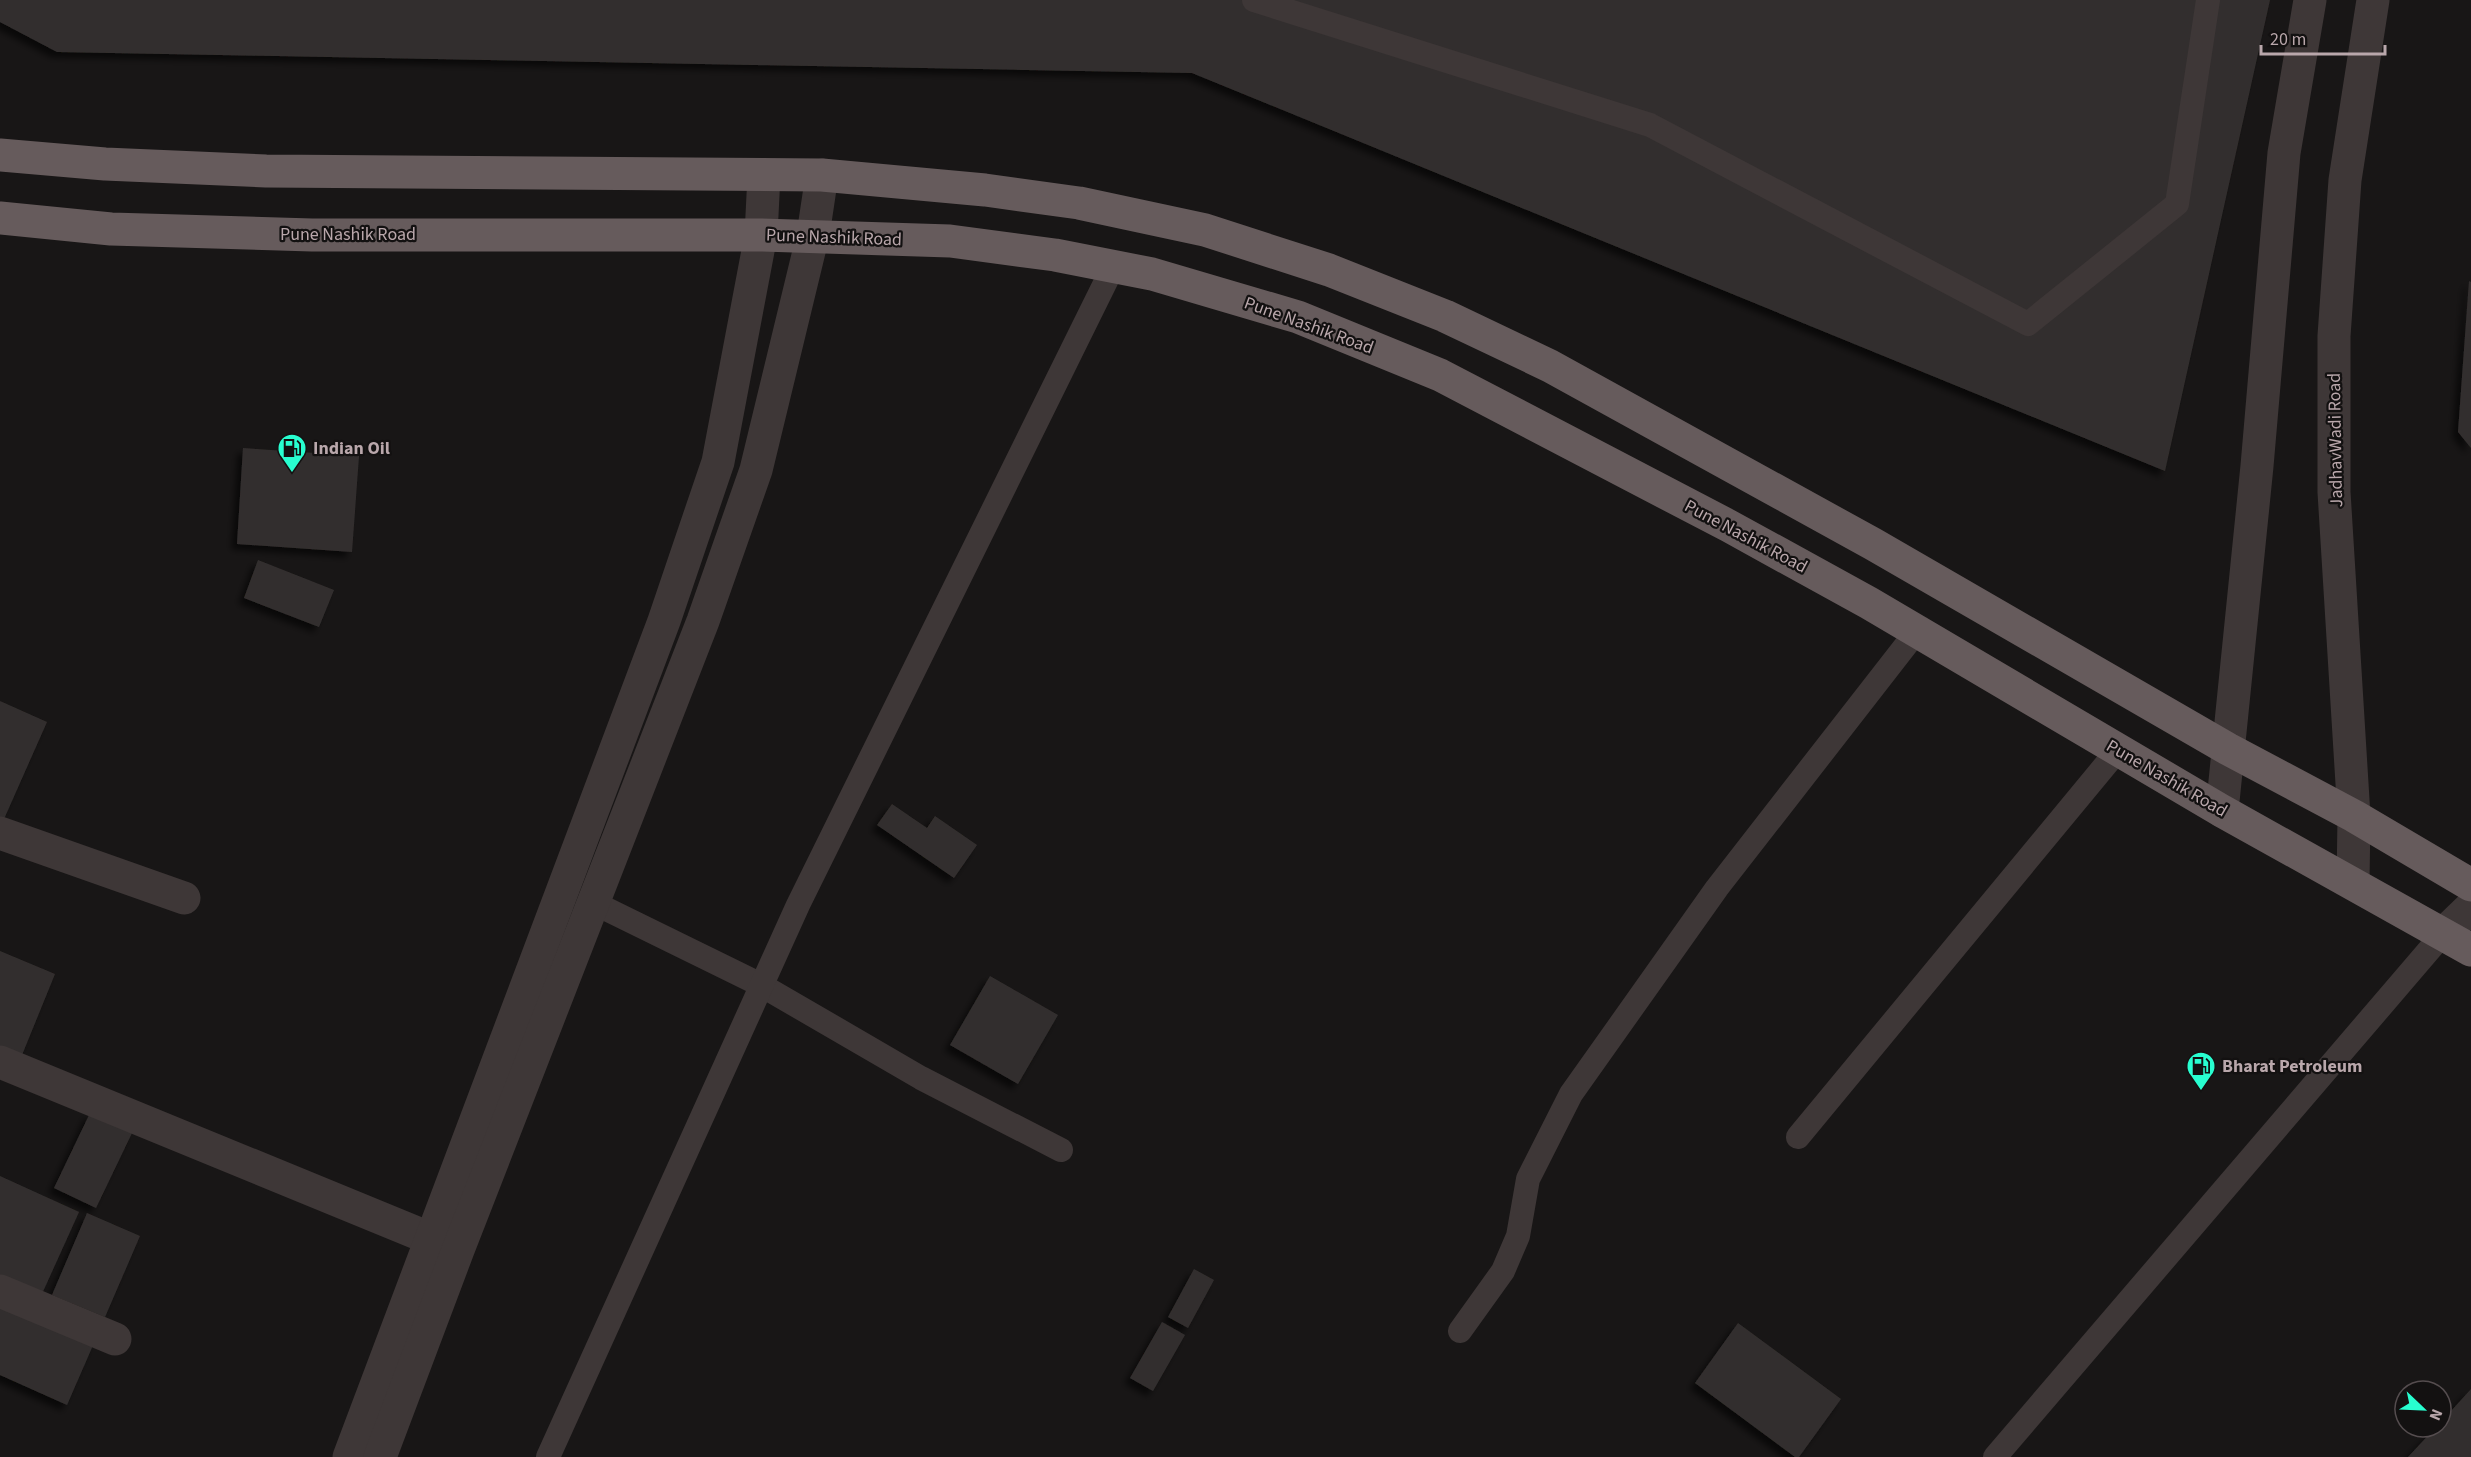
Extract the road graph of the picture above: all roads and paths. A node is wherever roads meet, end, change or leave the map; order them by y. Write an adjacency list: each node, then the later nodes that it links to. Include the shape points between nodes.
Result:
1 (1254, 0): 2 (lane, via 1650,125 2028,324 2177,204)
2 (2208, 0)
3 (2310, 0): 14 (street, via 2284,153)
4 (2373, 0): 16 (street, JadhavWadi Road, via 2345,180 2334,336 2334,492)
5 (0, 155): 6 (highway, via 266,171)
6 (764, 175): 7 (highway); 9 (street)
7 (822, 175): 10 (street); 14 (highway, via 1079,203 1205,230 1329,270 1445,316 1550,366 1739,469)
8 (0, 218): 9 (highway, Pune Nashik Road, via 111,229 312,235)
9 (761, 235): 10 (highway, Pune Nashik Road); 29 (street, via 718,462)
10 (813, 235): 11 (highway, Pune Nashik Road, via 950,241); 21 (street, via 756,470 703,621)
11 (1113, 267): 12 (highway, Pune Nashik Road, via 1152,274 1298,317 1440,375 1729,526); 25 (lane)
12 (1917, 631): 13 (highway, Pune Nashik Road); 31 (lane, via 1717,888 1571,1094 1528,1179 1518,1236 1503,1271)
13 (2118, 750): 15 (highway, Pune Nashik Road); 27 (lane)
14 (2228, 750): 15 (street); 16 (highway)
15 (2222, 811): 18 (highway, Pune Nashik Road)
16 (2354, 816): 18 (street, JadhavWadi Road); 19 (highway)
17 (0, 833): 20 (street)
18 (2353, 883): 23 (highway, Pune Nashik Road)
19 (2471, 885)
20 (184, 898)
21 (594, 903): 25 (lane); 29 (street)
22 (2471, 907): 23 (street)
23 (2442, 935): 24 (highway, Pune Nashik Road); 36 (lane)
24 (2471, 950)
25 (761, 985): 28 (lane, via 921,1078); 35 (lane)
26 (0, 1062): 29 (street)
27 (1798, 1137)
28 (1061, 1150)
29 (445, 1244): 33 (street); 34 (street)
30 (0, 1291): 32 (street)
31 (1460, 1331)
32 (116, 1339)
33 (349, 1457)
34 (380, 1457)
35 (548, 1457)
36 (1995, 1457)

